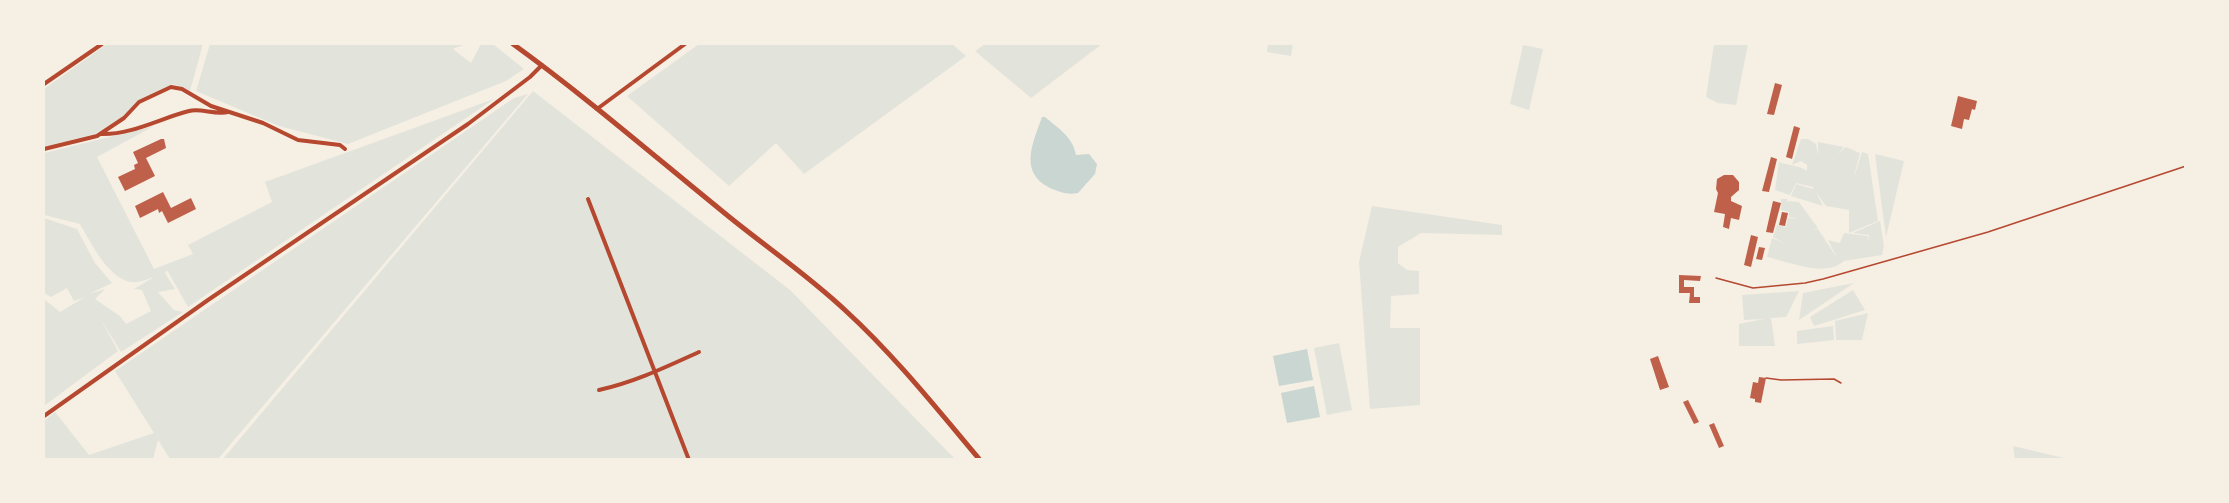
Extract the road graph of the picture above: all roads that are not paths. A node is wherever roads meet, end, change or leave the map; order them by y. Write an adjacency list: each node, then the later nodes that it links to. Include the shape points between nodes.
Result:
1 (102, 44): 5 (street)
2 (513, 44): 4 (main road)
3 (685, 44): 6 (street)
4 (542, 65): 6 (main road); 17 (street, via 468,124)
5 (44, 84)
6 (597, 109): 19 (main road, via 846,310 897,362)
7 (228, 112): 8 (street, via 192,110 166,120); 8 (street, via 171,87 139,102); 10 (street, via 298,140)
8 (100, 134): 9 (street)
9 (44, 149)
10 (345, 149)
11 (2186, 166): 13 (lane, via 1988,232 1823,279 1753,288)
12 (588, 199): 15 (street)
13 (1716, 278)
14 (699, 352): 15 (street)
15 (656, 372): 16 (street); 18 (street)
16 (599, 390)
17 (44, 416)
18 (689, 459)
19 (980, 459)

